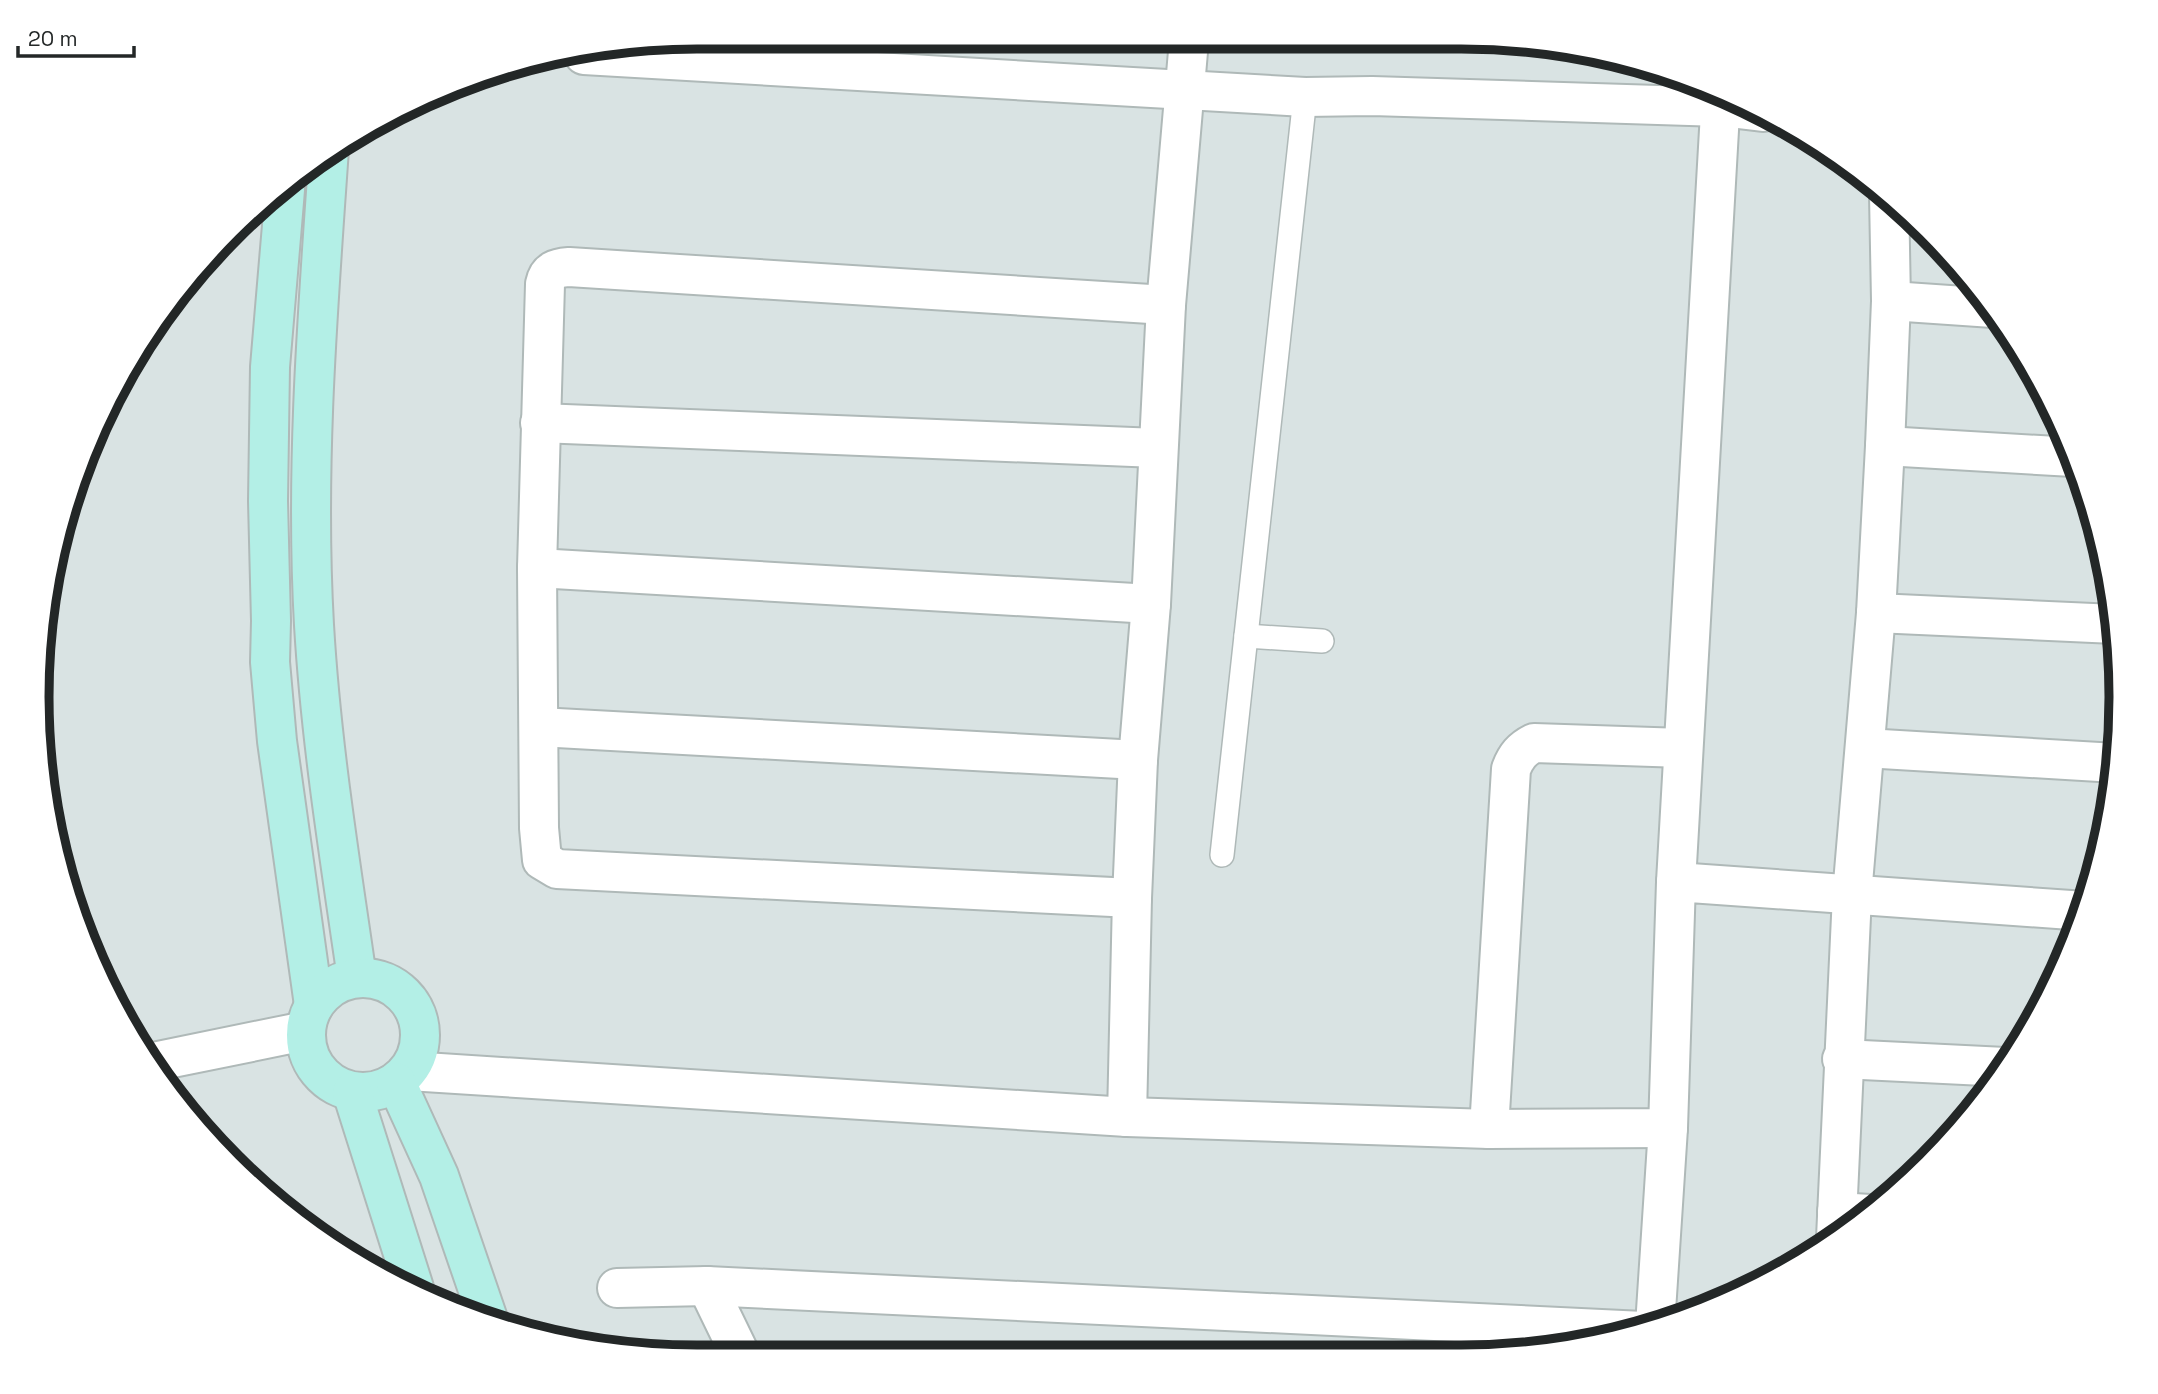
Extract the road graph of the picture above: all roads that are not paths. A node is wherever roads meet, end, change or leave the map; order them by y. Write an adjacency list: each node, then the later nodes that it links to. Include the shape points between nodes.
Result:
1 (1188, 49): 3 (street)
2 (604, 56): 3 (street)
3 (1186, 91): 4 (street); 12 (street)
4 (1305, 97): 5 (street); 28 (lane)
5 (1715, 101)
6 (1721, 103): 31 (street)
7 (329, 164): 10 (street)
8 (284, 201): 10 (street); 14 (street)
9 (1889, 211): 11 (street)
10 (325, 214): 15 (street)
11 (1891, 301): 13 (street); 17 (street)
12 (1166, 305): 16 (street, via 558,268 547,275 545,284); 18 (street)
13 (1977, 306)
14 (270, 368): 15 (street); 20 (street)
15 (314, 373): 21 (street)
16 (540, 423): 18 (street); 22 (street)
17 (1885, 446): 19 (street); 24 (street)
18 (1157, 448): 23 (street)
19 (2063, 456)
20 (268, 501): 21 (street); 25 (street)
21 (312, 501): 26 (street)
22 (537, 569): 23 (street); 30 (street)
23 (1150, 604): 33 (street)
24 (1876, 613): 27 (street); 32 (street)
25 (271, 621): 26 (street); 36 (street, via 270,662)
26 (314, 623): 35 (street)
27 (2104, 624)
28 (1246, 636): 29 (lane); 37 (lane)
29 (1322, 642)
30 (539, 727): 33 (street); 40 (street, via 539,845 542,860 557,869)
31 (1683, 748): 38 (street); 51 (street, via 1534,743 1515,759)
32 (1865, 748): 34 (street); 39 (street)
33 (1138, 760): 40 (street)
34 (2105, 762)
35 (334, 820): 36 (street); 42 (street)
36 (289, 828): 43 (street)
37 (1222, 855)
38 (1676, 882): 39 (street); 50 (street)
39 (1852, 895): 41 (street); 44 (street)
40 (1132, 898): 49 (street)
41 (2073, 910)
42 (357, 978): 43 (street, via 332,986); 47 (street, via 384,982 405,996 419,1020 419,1046)
43 (309, 1018): 45 (street); 48 (street, via 309,1056 322,1076)
44 (1842, 1059): 46 (street); 52 (street)
45 (160, 1060)
46 (1993, 1066)
47 (402, 1076): 48 (street, via 375,1091); 49 (street); 56 (street)
48 (352, 1092): 53 (street)
49 (1128, 1117): 51 (street)
50 (1668, 1128): 51 (street); 57 (street)
51 (1489, 1129)
52 (1848, 1216)
53 (411, 1278)
54 (706, 1286): 55 (street); 58 (street); 59 (street)
55 (617, 1288)
56 (485, 1309)
57 (1656, 1315)
58 (1603, 1329)
59 (736, 1345)

